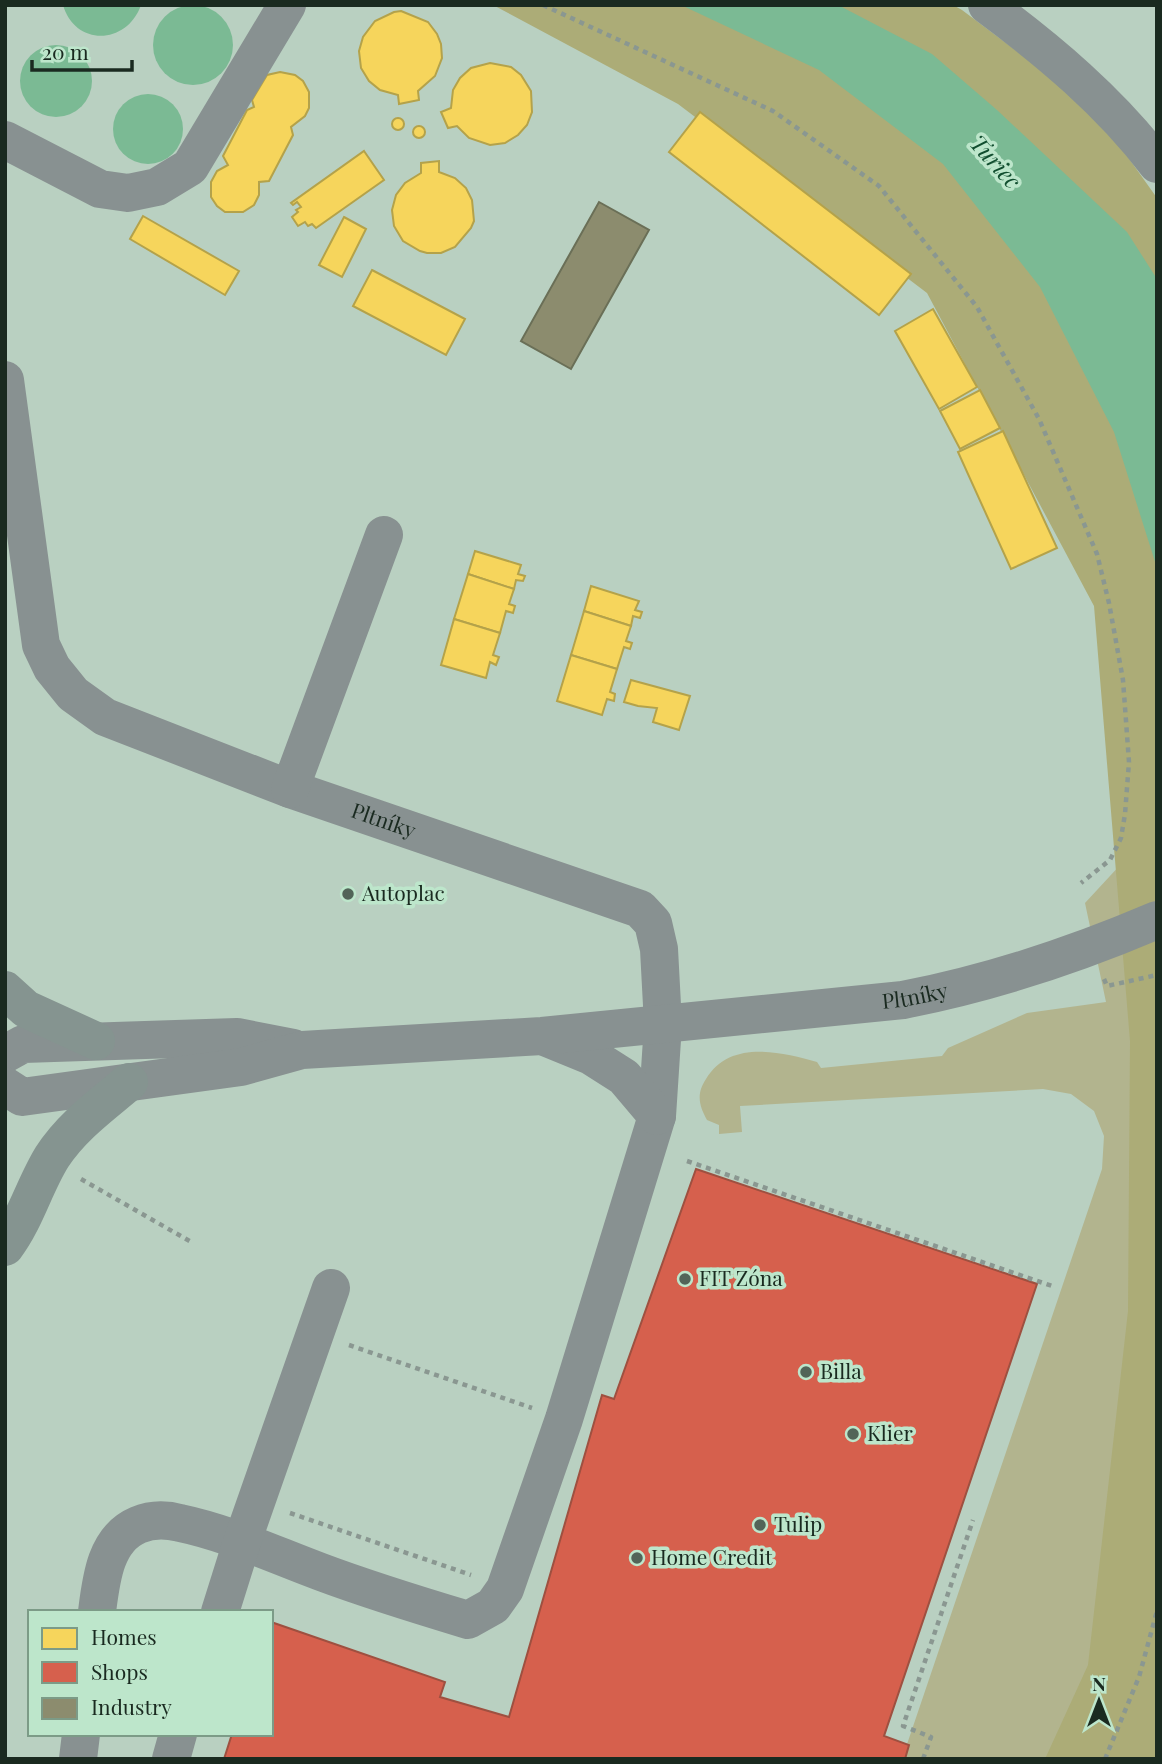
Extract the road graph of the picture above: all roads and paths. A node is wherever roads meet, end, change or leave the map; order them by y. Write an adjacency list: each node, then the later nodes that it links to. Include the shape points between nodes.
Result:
1 (287, 5): 4 (street, via 190,167 157,187 128,193 100,189)
2 (543, 5): 9 (path, via 773,111 879,186 977,307 1039,419 1097,555 1121,667 1129,762 1121,838 1110,860)
3 (987, 5): 5 (street, via 1102,100)
4 (5, 140)
5 (1157, 164)
6 (5, 380): 8 (street, Pltníky, via 35,615 52,668 73,694 105,717)
7 (384, 535): 8 (street)
8 (290, 789): 12 (street, Pltníky, via 640,909 653,923 659,949)
9 (1080, 883)
10 (1157, 920): 12 (street, Pltníky, via 1094,947 955,990 903,1000)
11 (5, 990): 14 (main road, via 26,1009)
12 (663, 1024): 13 (street, Pltníky); 19 (street)
13 (542, 1036): 15 (street, Pltníky); 19 (street, via 591,1056 624,1077)
14 (96, 1041): 15 (street, Pltníky, via 237,1037); 16 (street, Pltníky, via 23,1044)
15 (302, 1050): 17 (street, Pltníky, via 241,1067)
16 (5, 1054)
17 (129, 1082): 18 (street, Pltníky, via 22,1097); 23 (main road, via 68,1135 51,1158)
18 (5, 1086)
19 (657, 1116): 27 (street)
20 (687, 1161): 24 (path)
21 (80, 1179): 22 (path)
22 (192, 1243)
23 (5, 1247)
24 (1052, 1286)
25 (331, 1288): 26 (street)
26 (315, 1334): 27 (path); 28 (street)
27 (564, 1419): 30 (street, via 505,1589 493,1606 468,1620 361,1587)
28 (257, 1501): 30 (street); 31 (path)
29 (973, 1520): 39 (path, via 903,1726 931,1737)
30 (242, 1542): 32 (street, via 181,1523 158,1519 140,1524 116,1542 107,1558); 33 (street)
31 (479, 1577)
32 (97, 1610)
33 (221, 1610)
34 (1157, 1611): 40 (path, via 1139,1677)
35 (81, 1736): 37 (street)
36 (177, 1736): 38 (street)
37 (78, 1759)
38 (171, 1759)
39 (923, 1759)
40 (1105, 1759)

